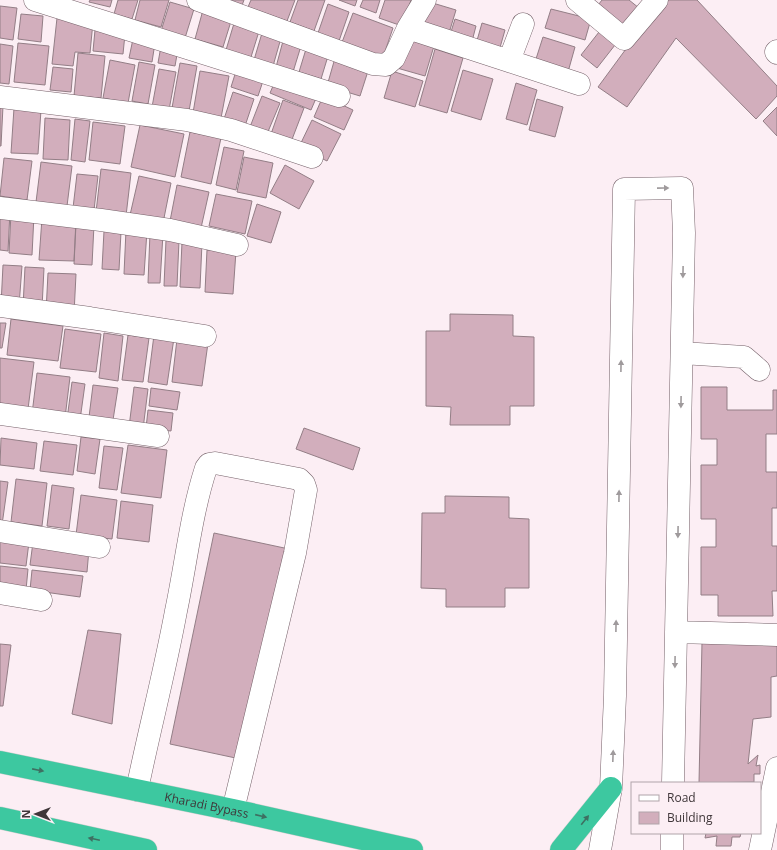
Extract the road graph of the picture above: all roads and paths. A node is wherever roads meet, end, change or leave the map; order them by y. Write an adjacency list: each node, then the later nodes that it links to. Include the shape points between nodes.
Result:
1 (35, 0): 10 (street)
2 (198, 0): 7 (street, via 373,64 386,65 394,58)
3 (425, 0): 7 (street)
4 (577, 0): 5 (street, via 624,40)
5 (657, 0)
6 (523, 24): 8 (street)
7 (408, 28): 8 (street)
8 (509, 61): 9 (street)
9 (579, 84)
10 (339, 96)
11 (0, 97): 12 (street, via 187,120 231,130)
12 (312, 157)
13 (0, 208): 14 (street, via 155,228)
14 (237, 245)
15 (0, 306): 16 (street)
16 (205, 336)
17 (682, 352): 18 (street, via 744,357); 25 (street, one-way to 25); 30 (street, one-way to 17, via 624,189 682,188)
18 (759, 370)
19 (0, 414): 20 (street)
20 (158, 436)
21 (0, 531): 22 (street)
22 (99, 547)
23 (0, 593): 24 (street)
24 (41, 600)
25 (676, 632): 26 (street); 29 (street, one-way to 29)
26 (777, 635)
27 (0, 762): 31 (highway, Kharadi Bypass, one-way to 31)
28 (777, 768): 40 (street)
29 (673, 782)
30 (611, 788): 37 (highway, one-way to 30); 38 (street)
31 (137, 790): 32 (highway, Kharadi Bypass); 32 (street, via 176,613 194,514 206,468 209,464 215,463 284,476 300,480 304,484 305,498 295,553)
32 (233, 810): 36 (highway, Kharadi Bypass, one-way to 36)
33 (0, 818): 35 (highway, one-way to 33)
34 (672, 834): 39 (street)
35 (146, 850)
36 (412, 850)
37 (561, 850)
38 (600, 850)
39 (672, 850)
40 (760, 850)

